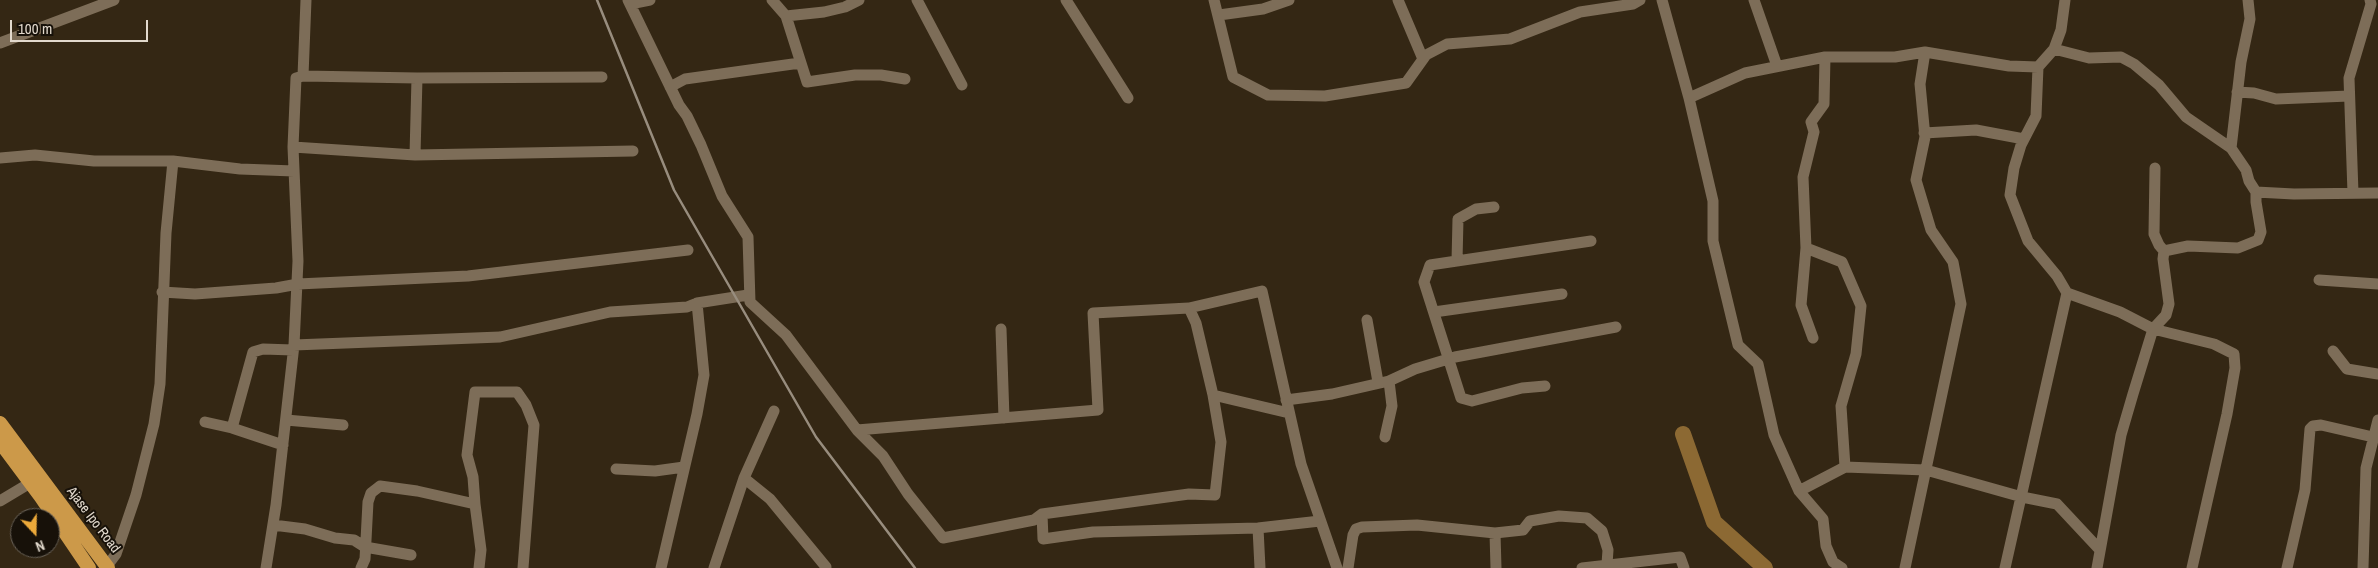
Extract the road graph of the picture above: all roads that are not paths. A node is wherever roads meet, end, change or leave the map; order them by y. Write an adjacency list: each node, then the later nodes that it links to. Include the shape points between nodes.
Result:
1 (114, 0): 20 (street)
2 (306, 0): 28 (street)
3 (650, 0): 17 (street)
4 (772, 0): 19 (street)
5 (859, 0): 19 (street, via 831,11)
6 (917, 0): 32 (street)
7 (1066, 0): 36 (street)
8 (1214, 0): 18 (street)
9 (1289, 0): 18 (street, via 1263,9)
10 (1398, 0): 24 (street)
11 (1640, 0): 24 (street, via 1633,4 1580,12 1510,39 1448,44)
12 (1662, 0): 37 (street)
13 (1754, 0): 26 (street)
14 (2065, 0): 21 (street, via 2061,30)
15 (2248, 0): 34 (street, via 2250,19)
16 (2370, 0): 35 (street, via 2349,78)
17 (629, 2): 33 (street)
18 (1218, 15): 24 (street, via 1233,76 1268,95 1325,96 1406,83)
19 (786, 16): 25 (street)
20 (0, 43)
21 (2054, 50): 27 (street); 41 (street, via 2089,58 2121,57 2134,64 2159,85 2186,117)
22 (1925, 52): 23 (street, via 1895,57); 27 (street, via 2009,66); 38 (street, via 1920,84)
23 (1825, 57): 26 (street); 53 (street, via 1824,104 1811,122 1814,132 1803,177)
24 (1423, 59)
25 (800, 63): 31 (street, via 807,82 855,75); 33 (street, via 685,79)
26 (1777, 66): 37 (street, via 1745,73)
27 (2038, 67): 39 (street, via 2036,116)
28 (303, 76): 30 (street); 40 (street, via 296,78)
29 (602, 77): 30 (street)
30 (417, 78): 43 (street)
31 (905, 79)
32 (962, 85)
33 (670, 87): 63 (street, via 702,145 722,196 748,237)
34 (2237, 92): 35 (street, via 2276,99); 41 (street)
35 (2350, 96): 49 (street)
36 (1128, 98)
37 (1689, 98): 100 (street, via 1713,201 1713,241 1738,345 1758,364 1774,435)
38 (1924, 133): 39 (street, via 1976,130); 97 (street, via 1916,180 1931,230 1953,262 1961,304)
39 (2024, 139): 61 (street, via 2010,187 2013,206 2028,241)
40 (293, 147): 43 (street); 47 (street)
41 (2231, 148): 48 (street)
42 (633, 152): 43 (street)
43 (415, 155)
44 (0, 158): 45 (street, via 35,155 94,161)
45 (173, 161): 47 (street); 60 (street)
46 (2155, 168): 55 (street, via 2154,234)
47 (294, 171): 58 (street)
48 (2256, 192): 49 (street); 55 (street, via 2261,232 2258,240 2238,248 2188,246)
49 (2354, 193): 50 (street)
50 (2378, 193)
51 (1494, 207): 56 (street, via 1476,209 1458,219)
52 (1591, 241): 56 (street)
53 (1806, 248): 71 (street, via 1801,305); 95 (street, via 1842,262 1861,306 1856,354 1842,406)
54 (688, 250): 58 (street, via 468,276)
55 (2164, 250): 70 (street, via 2169,304 2161,323)
56 (1457, 261): 66 (street, via 1430,265 1424,282)
57 (2319, 280): 59 (street)
58 (298, 284): 60 (street, via 195,294); 72 (street)
59 (2378, 284)
60 (162, 292): 114 (street, via 160,384 149,447 116,554)
61 (2067, 293): 70 (street, via 2120,312); 102 (street)
62 (1562, 294): 66 (street)
63 (748, 295): 64 (street); 89 (street, via 750,302 786,335)
64 (697, 303): 72 (street, via 687,307 610,312 500,337); 94 (street, via 704,375)
65 (1189, 308): 78 (street, via 1196,323); 79 (street, via 1262,291); 82 (street, via 1093,313 1098,410)
66 (1434, 312): 74 (street)
67 (1367, 320): 76 (street)
68 (1616, 327): 74 (street)
69 (1001, 329): 82 (street)
70 (2153, 329): 111 (street, via 2121,435); 133 (street, via 2214,344 2234,354 2235,368 2227,414)
71 (1813, 338)
72 (294, 347): 83 (street); 88 (street, via 253,352)
73 (2333, 351): 75 (street, via 2347,370)
74 (1448, 359): 76 (street); 77 (street, via 1461,398 1472,401 1522,388)
75 (2378, 374)
76 (1383, 382): 79 (street); 90 (street, via 1392,406)
77 (1545, 386)
78 (1214, 396): 81 (street); 105 (street, via 1221,442 1215,495 1189,494)
79 (1286, 400): 81 (street)
80 (774, 411): 98 (street)
81 (1289, 413): 106 (street, via 1301,464)
82 (1004, 418): 89 (street)
83 (286, 420): 87 (street); 93 (street)
84 (2378, 420): 91 (street)
85 (205, 422): 88 (street)
86 (0, 424): 101 (highway)
87 (343, 424)
88 (232, 428): 93 (street)
89 (857, 430): 105 (street, via 883,456 943,538 1034,520)
90 (1385, 437)
91 (2373, 437): 134 (street, via 2321,425 2310,429 2305,490); 135 (street, via 2365,477)
92 (0, 442): 99 (highway)
93 (283, 445): 107 (street)
94 (684, 467): 96 (street, via 655,471); 121 (street)
95 (1845, 467): 97 (street); 100 (street)
96 (616, 469)
97 (1926, 470): 102 (street); 130 (street)
98 (744, 478): 115 (street, via 770,499); 122 (street)
99 (30, 483): 101 (highway); 103 (street)
100 (1799, 491): 129 (street, via 1822,519 1826,546 1833,562)
101 (46, 494): 114 (highway, Ajase Ipo Road); 116 (highway, Ajase Ipo Road)
102 (2022, 497): 111 (street, via 2057,504); 131 (street)
103 (0, 501)
104 (474, 504): 110 (street, via 380,486 371,493 368,502); 119 (street, via 481,550); 120 (street, via 473,477 467,455 475,392 518,392 534,425)
105 (1042, 514): 108 (street, via 1043,539 1093,532)
106 (1320, 521): 108 (street); 124 (street)
107 (273, 525): 110 (street, via 354,540); 117 (street)
108 (1258, 528): 123 (street)
109 (1495, 533): 113 (street, via 1524,530 1530,521 1559,516 1587,518 1602,531); 125 (street, via 1418,525 1362,527 1353,535); 126 (street)
110 (365, 547): 112 (street); 118 (street)
111 (2100, 550): 132 (street)
112 (411, 554)
113 (1607, 564): 127 (street); 128 (street, via 1680,557)
114 (108, 567)
115 (826, 567)
116 (90, 568)
117 (266, 568)
118 (361, 568)
119 (479, 568)
120 (523, 568)
121 (661, 568)
122 (714, 568)
123 (1260, 568)
124 (1337, 568)
125 (1348, 568)
126 (1496, 568)
127 (1582, 568)
128 (1684, 568)
129 (1842, 568)
130 (1905, 568)
131 (2006, 568)
132 (2097, 568)
133 (2192, 568)
134 (2287, 568)
135 (2363, 568)

